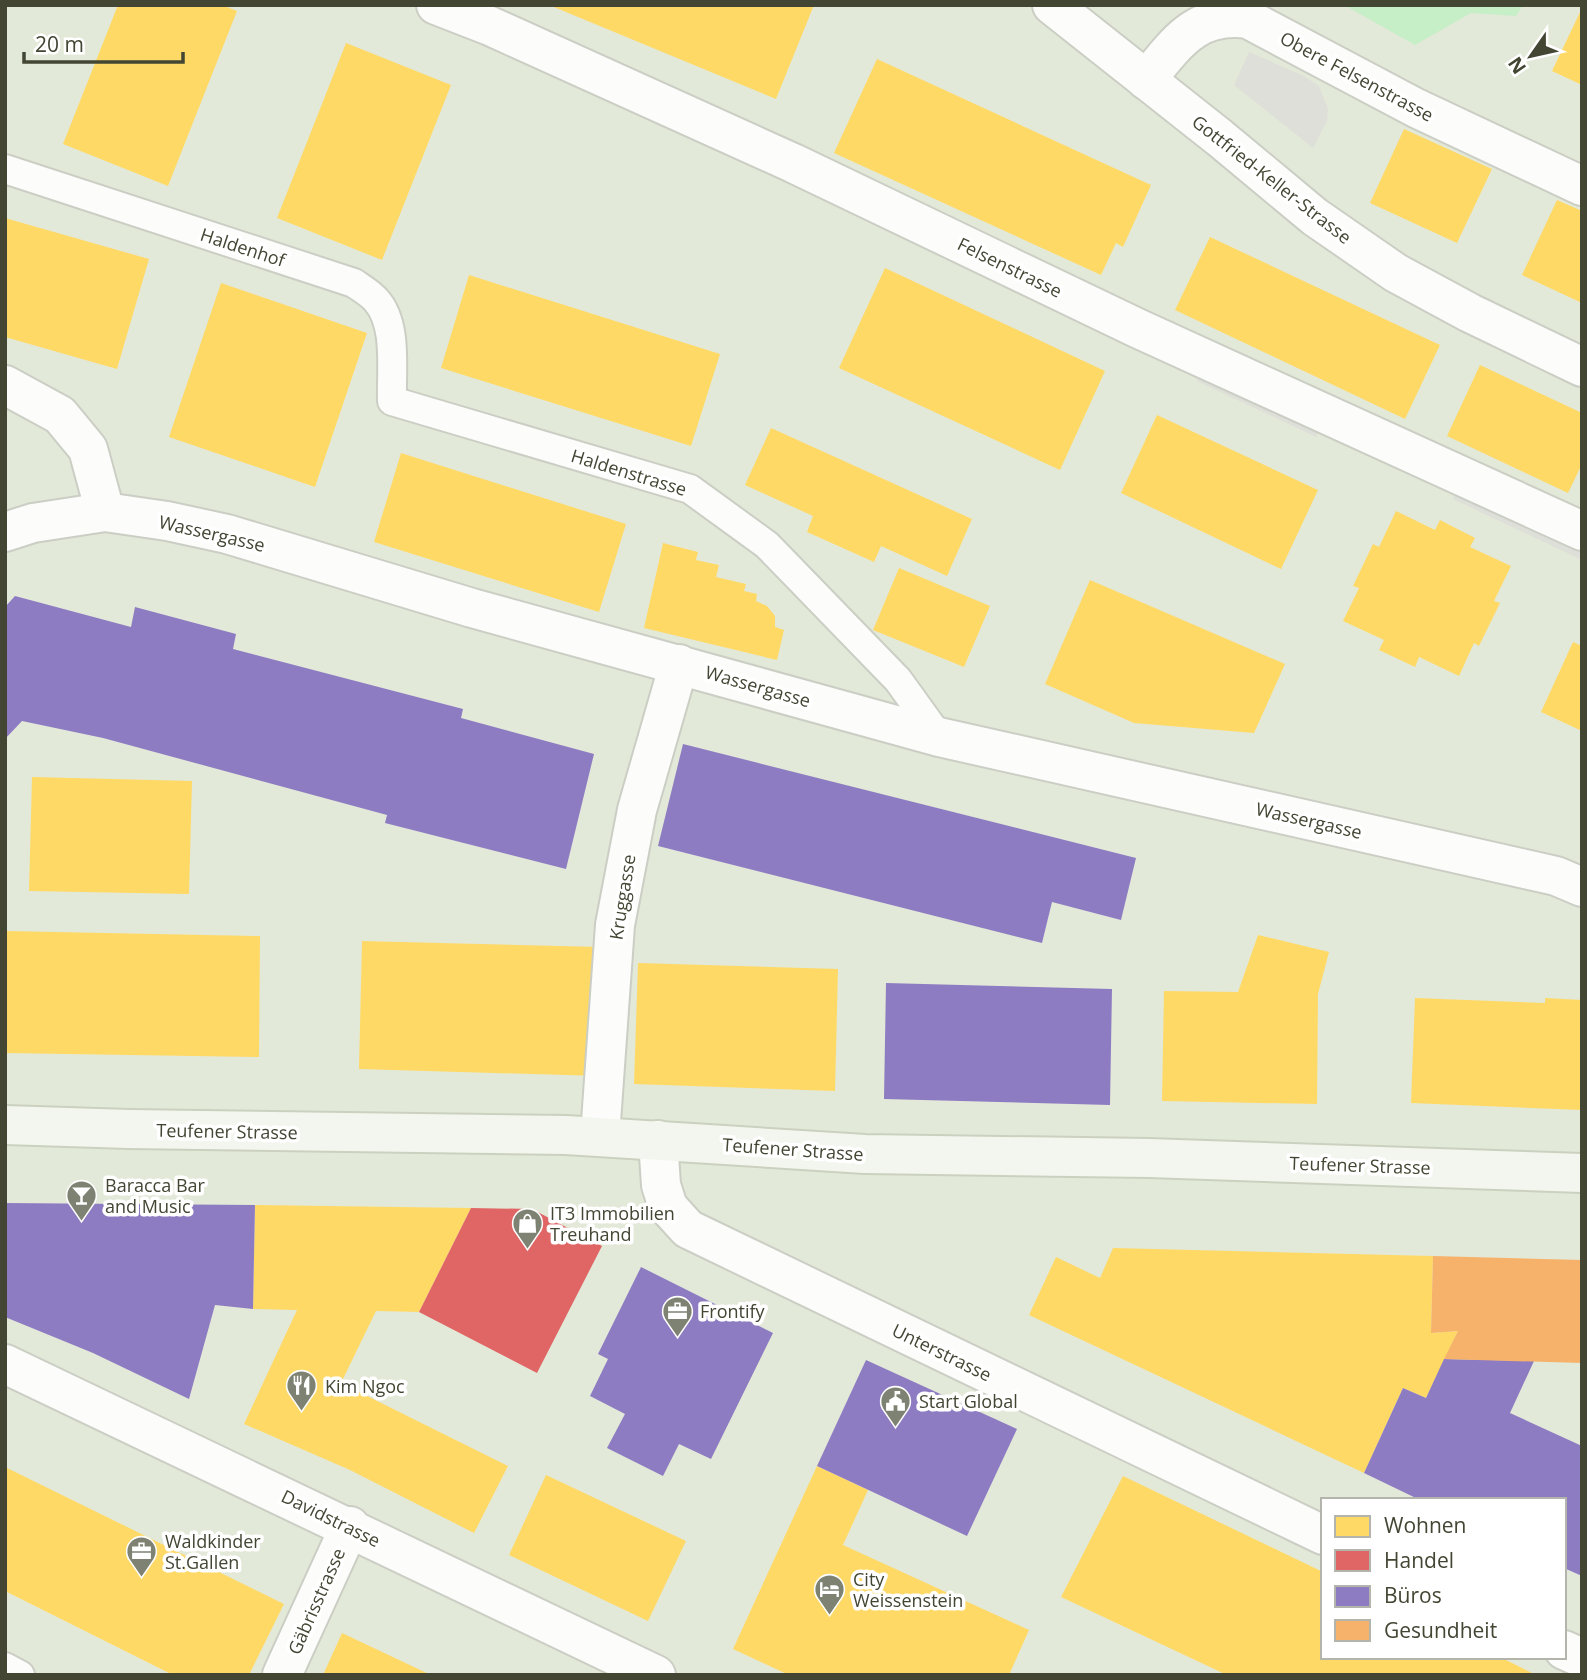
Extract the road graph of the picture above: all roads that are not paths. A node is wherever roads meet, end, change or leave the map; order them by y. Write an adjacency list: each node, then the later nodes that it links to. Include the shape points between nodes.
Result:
1 (436, 5): 10 (street, Felsenstrasse, via 793,163 1137,328)
2 (1052, 5): 3 (street, Gottfried-Keller-Strasse)
3 (1146, 80): 5 (street, Obere Felsenstrasse, via 1192,30 1229,16 1248,19 1416,108); 6 (street, Gottfried-Keller-Strasse, via 1315,217 1396,273)
4 (5, 169): 8 (lane, Haldenhof, via 354,283 376,299 387,317)
5 (1582, 186)
6 (1582, 367)
7 (5, 385): 9 (street, via 60,415 88,449)
8 (392, 401): 13 (lane, Haldenstrasse, via 690,489 767,545 898,680)
9 (105, 512): 11 (street, Wassergasse); 12 (street, Wassergasse, via 227,534)
10 (1582, 531)
11 (5, 532)
12 (679, 664): 13 (street, Wassergasse); 16 (street, Kruggasse, via 637,810 615,925)
13 (939, 737): 14 (street, Wassergasse, via 1556,876)
14 (1582, 887)
15 (5, 1125): 16 (main road, Teufener Strasse)
16 (600, 1136): 17 (main road, Teufener Strasse)
17 (658, 1140): 18 (main road, Teufener Strasse, via 865,1154 1149,1158); 21 (street, Unterstrasse, via 668,1207 688,1229)
18 (1582, 1173)
19 (9, 1376): 20 (street, Davidstrasse)
20 (350, 1527): 26 (street, Gäbrisstrasse); 27 (street, Davidstrasse)
21 (1321, 1534)
22 (1566, 1651): 23 (street)
23 (1582, 1658)
24 (5, 1667): 25 (lane)
25 (20, 1675)
26 (282, 1675)
27 (656, 1675)

